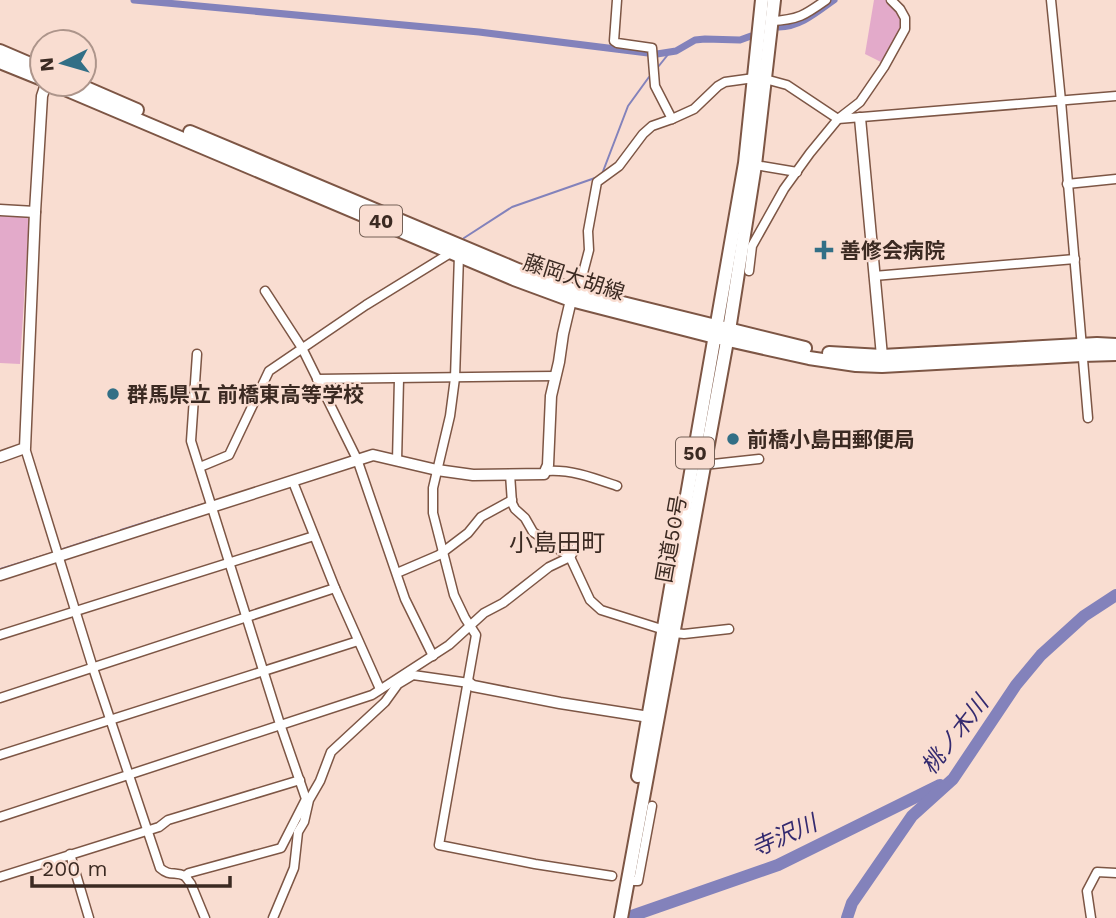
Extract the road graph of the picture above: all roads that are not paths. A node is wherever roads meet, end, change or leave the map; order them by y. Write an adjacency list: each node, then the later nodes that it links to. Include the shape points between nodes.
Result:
1 (617, 0): 19 (street, via 614,41 652,48 655,86)
2 (762, 0): 12 (main road, 国道50号 / 50)
3 (774, 0): 7 (main road, 国道50号 / 50)
4 (826, 0): 7 (street, via 792,20)
5 (891, 0): 20 (street, via 905,18 905,29 860,102)
6 (1051, 0): 17 (street)
7 (771, 21): 12 (main road, 国道50号 / 50)
8 (0, 51): 10 (main road)
9 (0, 62): 11 (main road)
10 (28, 63)
11 (28, 73)
12 (759, 79): 19 (street, via 725,82 694,109); 20 (street, via 786,85); 21 (main road, 国道50号 / 50); 33 (main road, 国道50号 / 50)
13 (98, 93): 32 (main road, 藤岡大胡線 / 40)
14 (1116, 96): 17 (street)
15 (42, 98): 26 (street)
16 (86, 98): 27 (main road, 藤岡大胡線 / 40)
17 (1061, 100): 18 (street); 24 (street)
18 (860, 118): 20 (street); 30 (street)
19 (672, 119): 32 (street, via 652,126 619,166 597,182 589,250)
20 (838, 119): 22 (street)
21 (755, 165): 22 (street); 33 (main road, 国道50号 / 50)
22 (797, 172): 29 (street, via 752,246)
23 (1116, 179): 24 (street)
24 (1067, 184): 28 (street)
25 (0, 210): 26 (street)
26 (35, 212): 45 (street)
27 (456, 254): 32 (main road, 藤岡大胡線 / 40); 35 (street); 41 (street)
28 (1074, 259): 30 (street); 36 (street)
29 (748, 271)
30 (874, 276): 39 (street)
31 (265, 291): 35 (street)
32 (574, 296): 33 (main road, 藤岡大胡線 / 40); 40 (street)
33 (722, 333): 36 (main road, 藤岡大胡線 / 40, via 809,358 856,365); 39 (main road, 藤岡大胡線 / 40, via 827,353); 50 (main road, 国道50号 / 50); 72 (main road, 国道50号 / 50)
34 (1116, 345): 36 (main road, 藤岡大胡線 / 40)
35 (302, 348): 42 (street); 51 (street, via 269,371 229,455)
36 (1082, 350): 38 (main road, 藤岡大胡線 / 40); 39 (main road, 藤岡大胡線 / 40); 44 (street)
37 (197, 354): 51 (street, via 191,441)
38 (1116, 354)
39 (882, 356)
40 (556, 376): 41 (street); 53 (street)
41 (455, 378): 43 (street); 52 (street)
42 (317, 379): 43 (street); 47 (street)
43 (399, 379): 49 (street)
44 (1088, 418)
45 (25, 448): 46 (street); 62 (street)
46 (0, 457)
47 (357, 459): 49 (street, via 373,455); 55 (street); 65 (street)
48 (760, 459): 50 (street)
49 (397, 461): 52 (street)
50 (704, 465): 72 (main road, 国道50号 / 50)
51 (201, 467): 58 (street)
52 (437, 470): 54 (street); 61 (street, via 433,513)
53 (546, 471): 54 (street); 56 (street, via 587,475)
54 (510, 474): 57 (street)
55 (293, 482): 58 (street); 59 (street)
56 (617, 486)
57 (512, 499): 61 (street, via 481,517 468,533); 63 (street, via 533,532)
58 (213, 507): 62 (street); 64 (street)
59 (314, 536): 64 (street); 67 (street)
60 (580, 541): 63 (street)
61 (442, 551): 65 (street); 70 (street, via 454,595)
62 (58, 556): 66 (street); 68 (street)
63 (570, 557): 70 (street, via 549,567); 72 (street, via 590,600 601,610)
64 (230, 562): 68 (street); 69 (street)
65 (397, 573): 75 (street, via 404,599)
66 (0, 575)
67 (335, 588): 69 (street); 74 (street)
68 (75, 611): 73 (street); 76 (street)
69 (246, 617): 76 (street); 77 (street)
70 (470, 625): 75 (street); 78 (street, via 476,635)
71 (729, 629): 72 (street)
72 (668, 632): 81 (main road, 国道50号 / 50); 98 (main road, 国道50号 / 50)
73 (0, 635)
74 (358, 641): 77 (street); 79 (street)
75 (433, 656): 79 (street)
76 (93, 668): 80 (street); 83 (street)
77 (263, 671): 83 (street); 84 (street)
78 (469, 683): 81 (street); 82 (street, via 413,675 398,684); 95 (street, via 439,845)
79 (380, 688): 82 (street); 84 (street, via 372,695)
80 (0, 698)
81 (649, 718): 98 (main road, 国道50号 / 50)
82 (368, 719): 88 (street, via 331,752)
83 (110, 720): 85 (street); 86 (street)
84 (279, 724): 86 (street); 87 (street)
85 (0, 755)
86 (128, 774): 90 (street); 91 (street)
87 (300, 780): 88 (street); 91 (street)
88 (307, 799): 94 (street, via 281,848); 101 (street, via 294,867)
89 (652, 806): 97 (street, via 638,881)
90 (0, 817)
91 (146, 830): 92 (street); 94 (street, via 160,868)
92 (70, 854): 96 (street); 99 (street)
93 (1116, 873): 104 (street, via 1097,873 1087,891)
94 (186, 876): 100 (street)
95 (612, 876)
96 (0, 877)
97 (634, 881)
98 (619, 902): 102 (main road, 国道50号 / 50); 103 (main road, 国道50号 / 50)
99 (89, 918)
100 (205, 918)
101 (273, 918)
102 (612, 918)
103 (621, 918)
104 (1091, 918)

